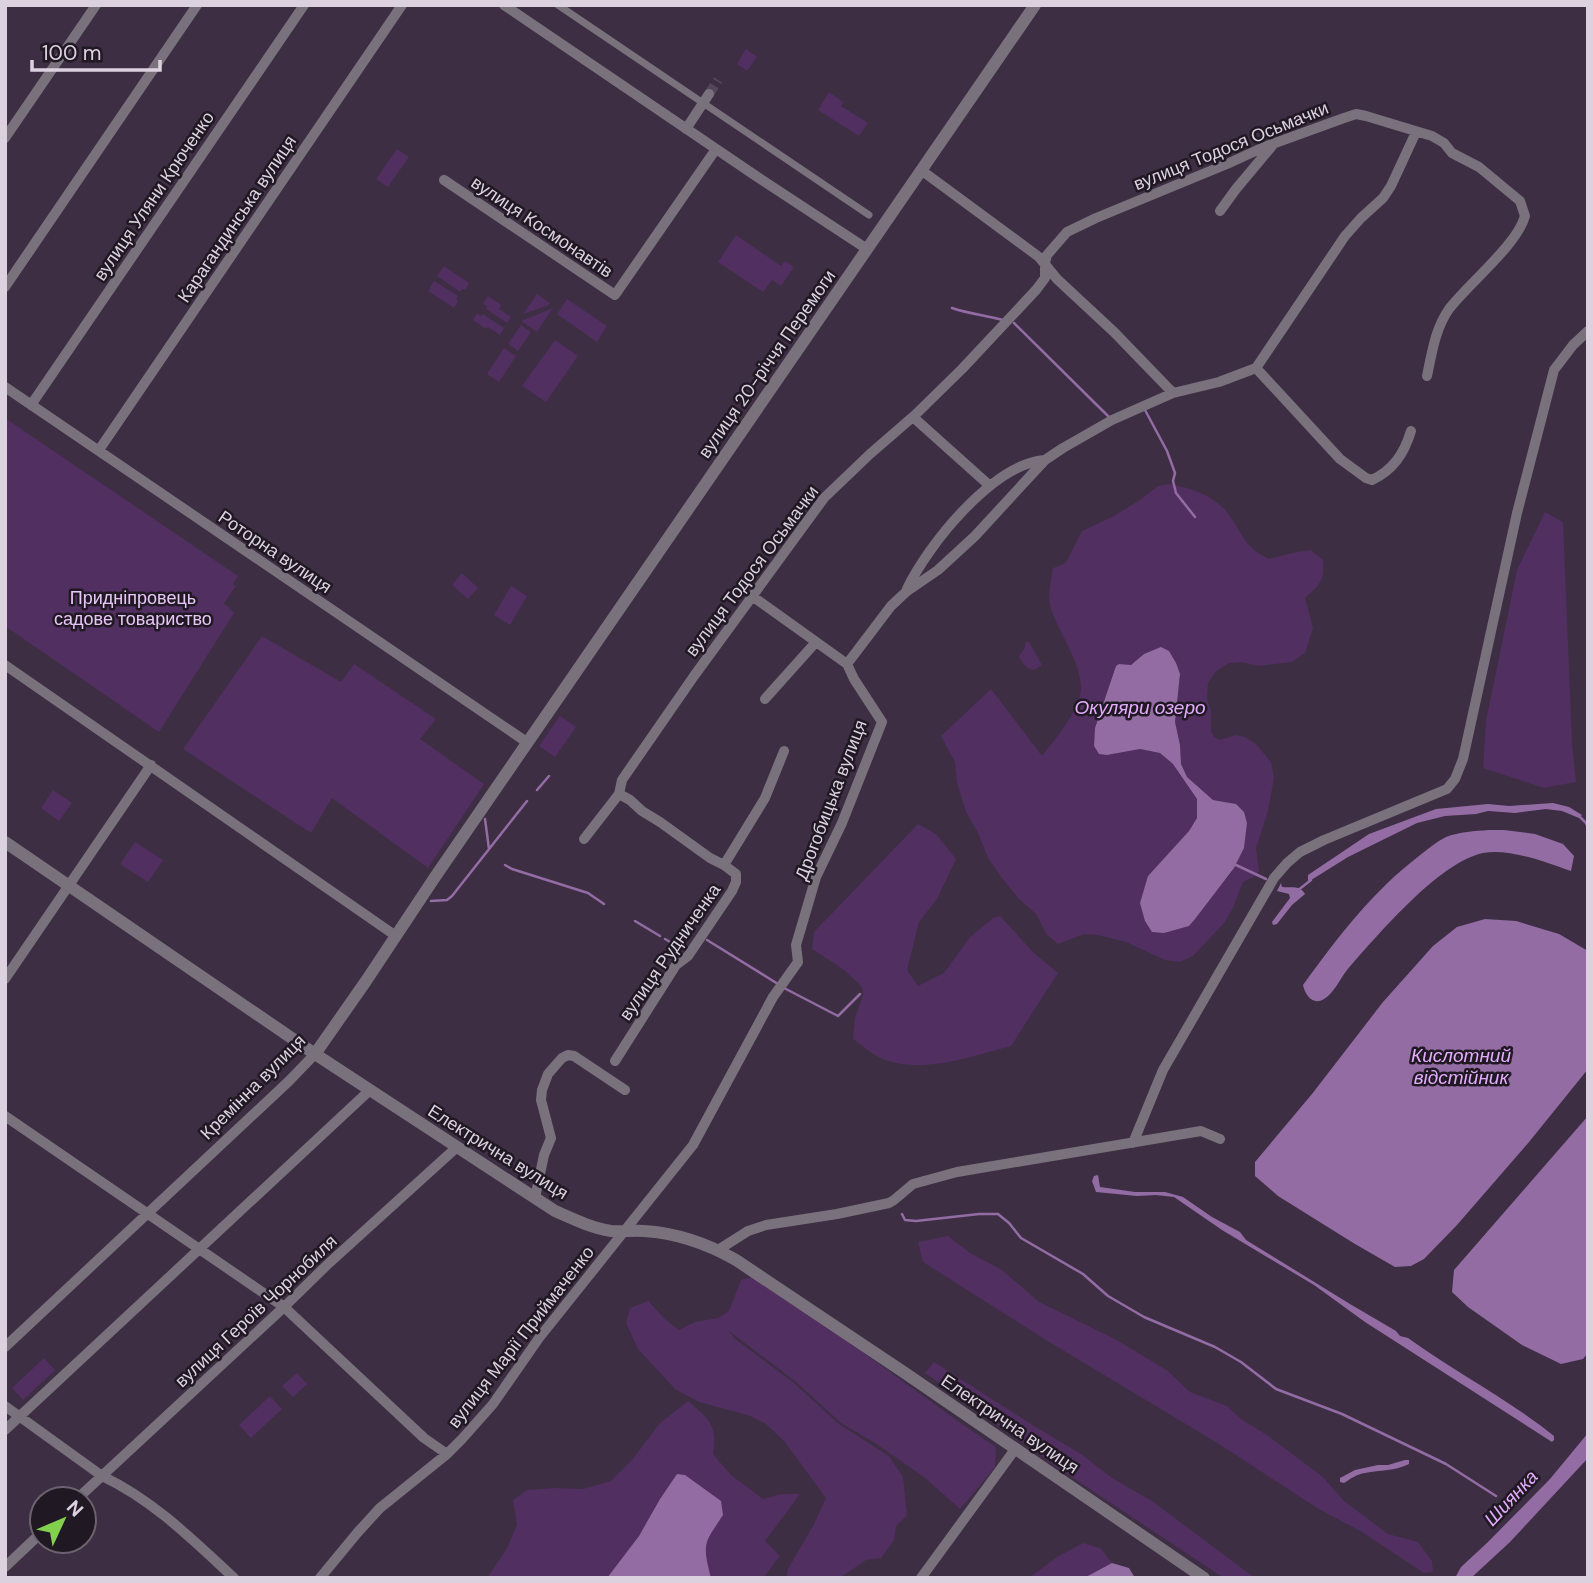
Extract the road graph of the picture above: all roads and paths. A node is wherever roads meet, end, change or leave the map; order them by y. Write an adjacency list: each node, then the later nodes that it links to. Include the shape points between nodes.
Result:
1 (96, 5): 11 (street)
2 (197, 5): 20 (street)
3 (304, 5): 26 (street, вулиця Уляни Крюченко)
4 (402, 5): 29 (street, Карагандинська вулиця)
5 (504, 5): 9 (street)
6 (558, 5): 8 (street)
7 (1035, 5): 14 (street, вулиця 20-річчя Перемоги)
8 (706, 98): 9 (street); 17 (street)
9 (686, 129): 13 (street)
10 (1416, 132): 12 (street, вулиця Тодося Осьмачки, via 1356,114); 22 (street, via 1391,186 1345,236); 23 (street, вулиця Тодося Осьмачки, via 1432,136 1479,167 1520,201 1525,216 1503,250 1448,310 1437,332)
11 (5, 138)
12 (1275, 143): 16 (street); 19 (street, вулиця Тодося Осьмачки, via 1067,232)
13 (716, 149): 15 (street, вулиця Космонавтів, via 615,295); 18 (street)
14 (921, 170): 18 (street, вулиця 20-річчя Перемоги); 19 (street)
15 (444, 180)
16 (1220, 211)
17 (869, 215)
18 (867, 249): 38 (street, вулиця 20-річчя Перемоги)
19 (1045, 263): 25 (street); 27 (street, вулиця Тодося Осьмачки, via 1045,278 1036,290)
20 (5, 287)
21 (1588, 331): 54 (street, via 1554,370 1455,779 1447,789 1324,840 1287,863 1163,1070)
22 (1256, 368): 25 (street); 28 (street, via 1340,459 1366,478 1380,476 1398,461)
23 (1427, 376)
24 (5, 387): 26 (street, Роторна вулиця)
25 (1173, 393): 30 (street, via 1112,420)
26 (31, 405): 29 (street, Роторна вулиця)
27 (913, 417): 31 (street); 33 (street, вулиця Тодося Осьмачки, via 824,498)
28 (1411, 431)
29 (99, 450): 38 (street, Роторна вулиця)
30 (1045, 460): 31 (street, via 1026,463); 32 (street, via 975,536)
31 (990, 486): 32 (street, via 928,553)
32 (906, 592): 35 (street)
33 (752, 596): 34 (street); 41 (street, вулиця Тодося Осьмачки, via 629,768)
34 (816, 642): 35 (street); 37 (street)
35 (847, 664): 58 (street, Дрогобицька вулиця, via 882,722 816,877 796,945 798,962 693,1145)
36 (5, 665): 40 (street)
37 (765, 699)
38 (528, 743): 46 (street, Кремінна вулиця)
39 (783, 751): 44 (street, вулиця Рудниченка, via 765,799)
40 (151, 765): 45 (street); 46 (street, via 323,887)
41 (619, 794): 42 (street); 44 (street)
42 (584, 838)
43 (5, 842): 45 (street, Електрична вулиця)
44 (724, 865): 49 (street, вулиця Рудниченка, via 736,874 732,891 688,956 676,965)
45 (69, 885): 47 (street); 48 (street, Електрична вулиця)
46 (403, 926): 48 (street, Кремінна вулиця)
47 (5, 979)
48 (314, 1054): 50 (street, Електрична вулиця); 57 (street, Кремінна вулиця)
49 (615, 1061)
50 (370, 1090): 55 (street, Електрична вулиця); 59 (street)
51 (625, 1090): 56 (street, via 574,1056 562,1058 548,1074 541,1100 551,1138)
52 (5, 1116): 57 (street)
53 (1220, 1139): 54 (street, via 1201,1131)
54 (1133, 1143): 60 (street, via 957,1172 913,1184 889,1203 766,1225)
55 (457, 1147): 56 (street, Електрична вулиця); 61 (street, вулиця Героїв Чорнобиля)
56 (536, 1198): 58 (street, Електрична вулиця, via 580,1222)
57 (148, 1213): 59 (street); 62 (street, Кремінна вулиця)
58 (625, 1231): 60 (street, Електрична вулиця, via 663,1233); 67 (street, вулиця Марії Приймаченко, via 493,1404)
59 (200, 1249): 61 (street); 64 (street)
60 (718, 1250): 66 (street, Електрична вулиця)
61 (284, 1307): 67 (street, via 424,1438); 68 (street, вулиця Героїв Чорнобиля)
62 (5, 1348)
63 (5, 1406): 64 (street)
64 (20, 1416): 65 (street); 68 (street)
65 (5, 1430)
66 (1016, 1448): 74 (street); 75 (street, Електрична вулиця)
67 (447, 1454): 73 (street, вулиця Марії Приймаченко, via 380,1508)
68 (102, 1476): 69 (street, вулиця Героїв Чорнобиля); 72 (street, via 175,1523)
69 (92, 1485)
70 (28, 1545): 71 (street)
71 (5, 1567)
72 (234, 1578)
73 (320, 1578)
74 (921, 1578)
75 (1204, 1578)

